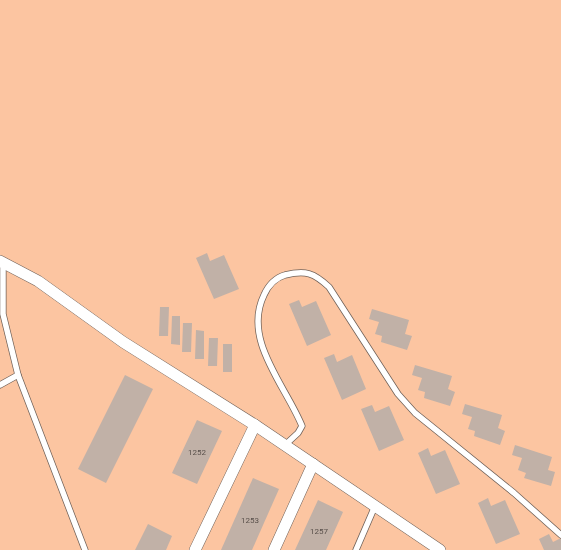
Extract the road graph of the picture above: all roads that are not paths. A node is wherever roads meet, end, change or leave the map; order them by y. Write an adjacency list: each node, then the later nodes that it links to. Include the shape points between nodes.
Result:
1 (2, 261): 2 (lane, via 3,314); 4 (street, via 38,281 123,342)
2 (18, 375): 3 (lane); 9 (lane)
3 (0, 385)
4 (255, 425): 5 (street); 10 (street)
5 (285, 445): 6 (street); 8 (lane, via 302,426 263,350 258,329 258,312 268,286 282,276 299,272 317,276 329,287 398,394 415,413 514,493)
6 (313, 464): 7 (street); 11 (street)
7 (376, 506): 12 (lane); 13 (street)
8 (561, 535)
9 (85, 550)
10 (195, 550)
11 (274, 550)
12 (356, 550)
13 (440, 550)

